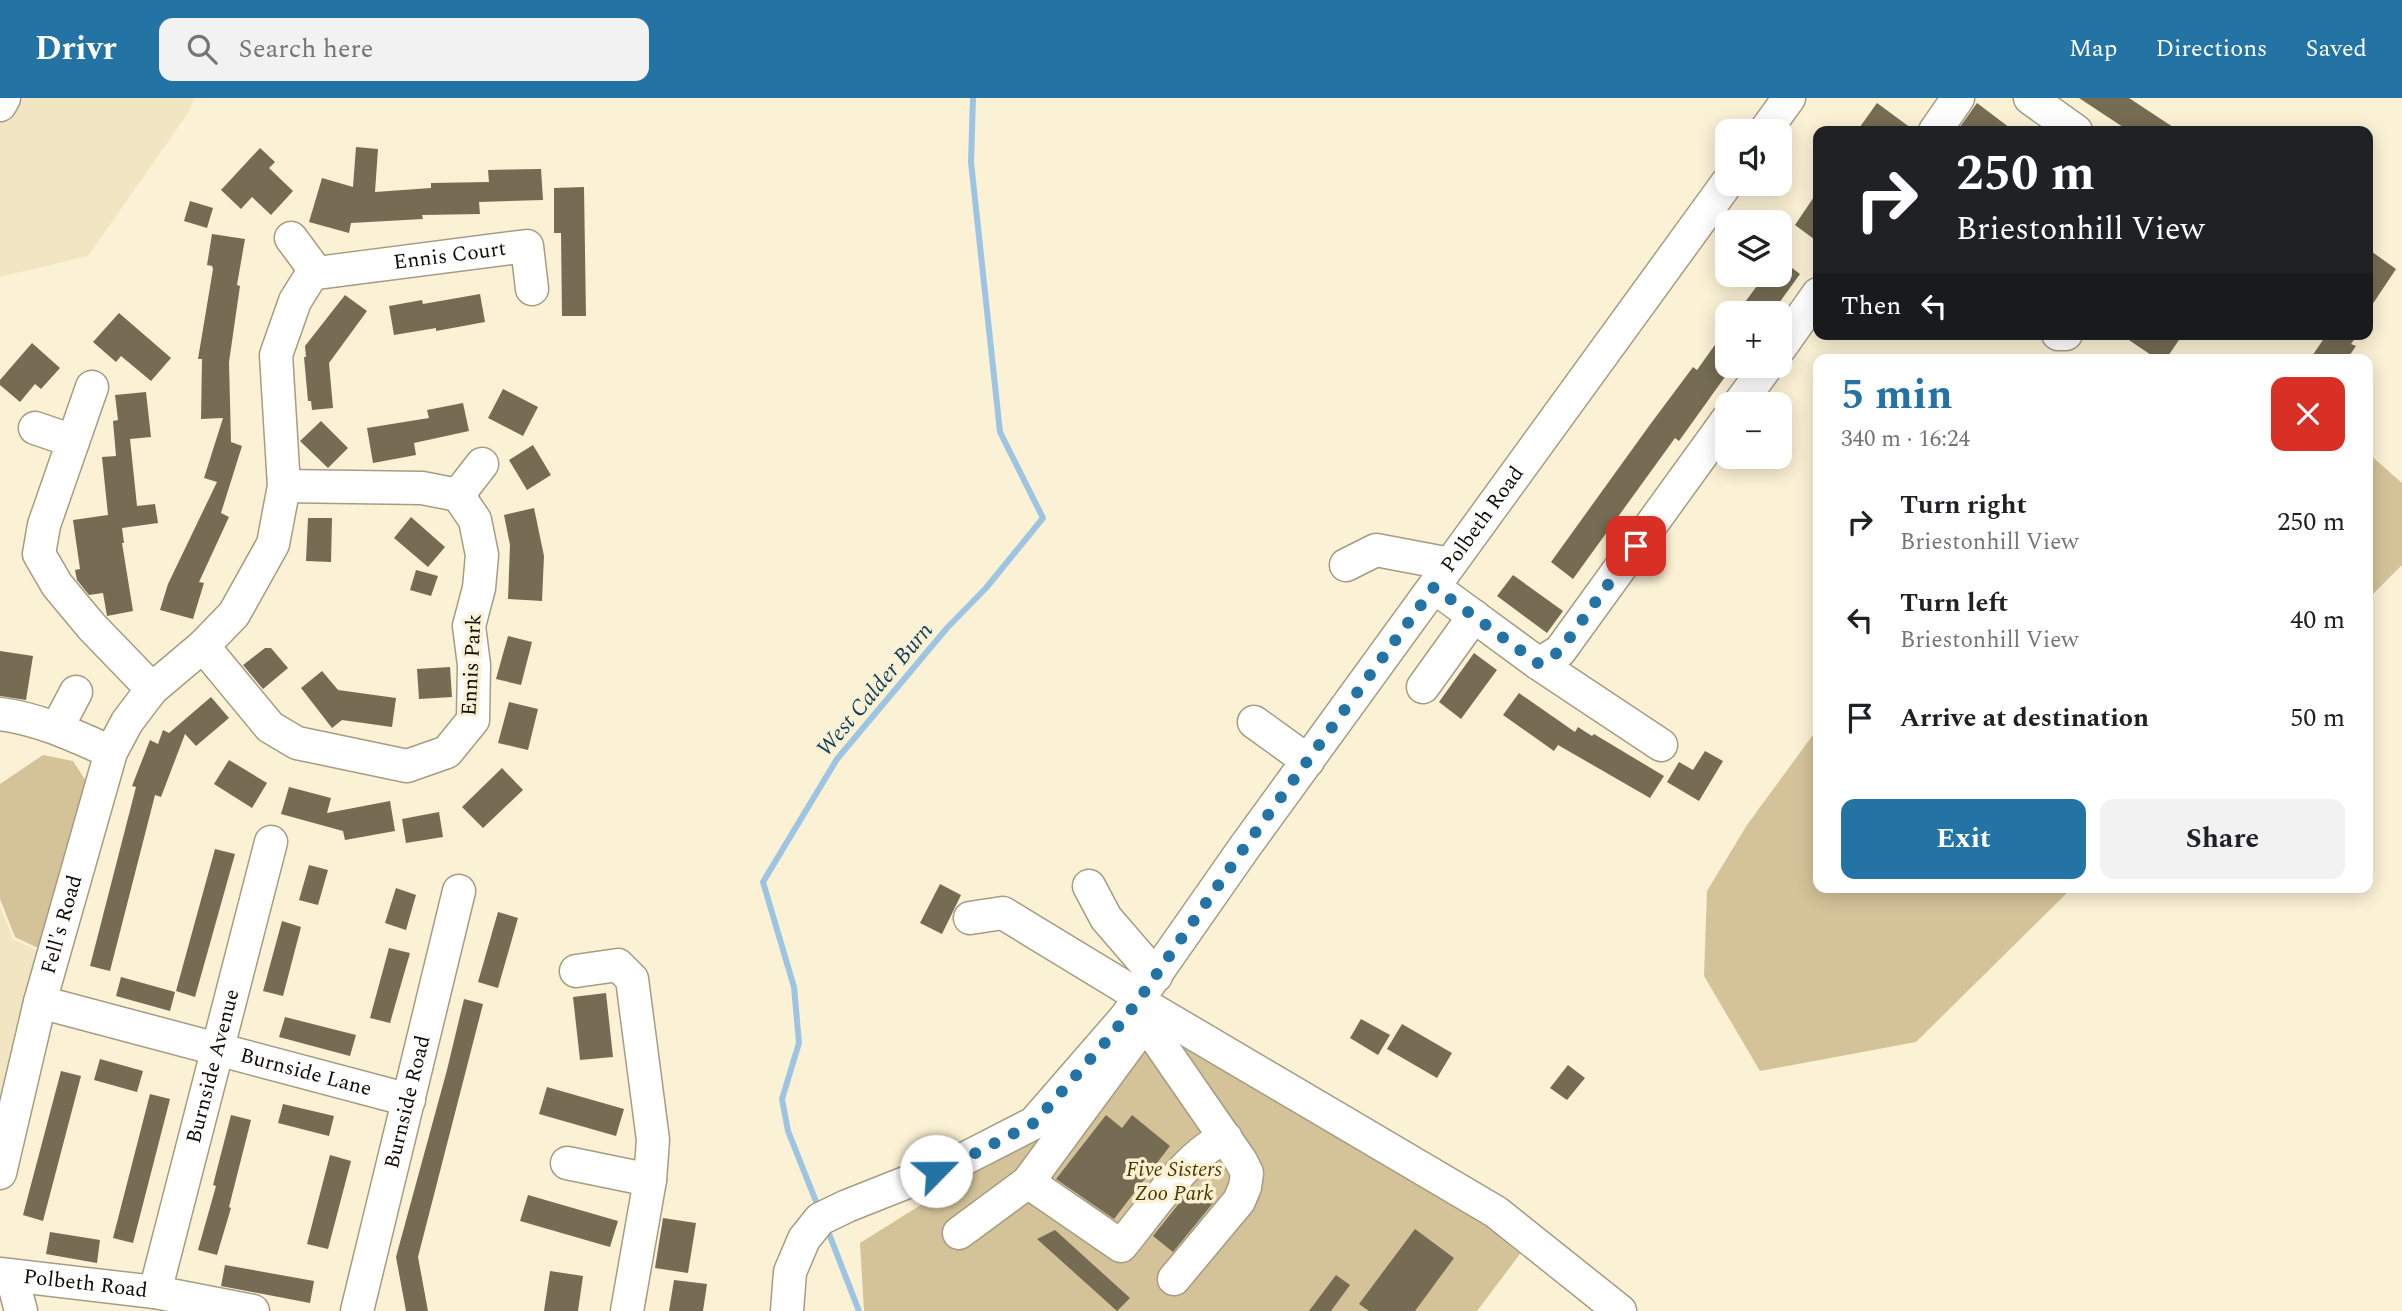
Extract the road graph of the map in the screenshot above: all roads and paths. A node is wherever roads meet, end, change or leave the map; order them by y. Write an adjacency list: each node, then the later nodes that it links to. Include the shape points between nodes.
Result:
1 (4, 98): 5 (street)
2 (1789, 98): 6 (street)
3 (1958, 98): 7 (street)
4 (2029, 98): 8 (street)
5 (0, 105)
6 (1774, 119)
7 (1938, 126)
8 (2069, 126)
9 (1718, 196): 23 (street, Polbeth Road)
10 (291, 238): 11 (street)
11 (317, 273): 12 (street, Ennis Court, via 527,246); 20 (street, via 295,300 276,355)
12 (532, 289)
13 (1813, 301): 14 (street)
14 (1792, 331)
15 (92, 387): 18 (street)
16 (35, 428): 18 (street)
17 (1715, 437): 26 (street, via 1560,651)
18 (73, 441): 28 (street, via 44,525 39,554 57,585 92,627)
19 (482, 464): 21 (street)
20 (284, 486): 21 (street, via 422,488); 25 (street, via 273,544 234,614)
21 (458, 495): 25 (street, Ennis Park, via 475,520 482,555 469,625 473,720 447,752 407,766 297,743 270,727)
22 (1346, 565): 23 (street, via 1376,550)
23 (1442, 576): 24 (street); 34 (street, Polbeth Road)
24 (1474, 616): 26 (street); 27 (street)
25 (203, 646): 28 (street)
26 (1539, 664): 32 (street)
27 (1423, 687)
28 (152, 689): 33 (street, Fell's Road)
29 (76, 692): 30 (street)
30 (29, 720): 33 (street)
31 (1254, 722): 34 (street)
32 (1661, 745)
33 (111, 752): 40 (street, Fell's Road)
34 (1308, 761): 41 (street, Polbeth Road)
35 (271, 842): 42 (street, Burnside Avenue)
36 (1089, 886): 41 (street)
37 (459, 891): 43 (street, Burnside Road)
38 (970, 918): 41 (street, via 1003,913)
39 (576, 971): 47 (street, via 618,965 632,979 653,1140)
40 (40, 1002): 42 (street, Burnside Lane); 46 (street, Fell's Road)
41 (1141, 1004): 44 (street, via 1156,1038); 48 (street); 57 (street, Polbeth Road, via 1034,1123 958,1162 833,1212 804,1239 790,1272); 58 (street, via 1496,1212)
42 (218, 1049): 43 (street, Burnside Lane); 52 (street, Burnside Avenue)
43 (409, 1100): 55 (street, Burnside Road)
44 (1226, 1138): 48 (street, via 1213,1142 1193,1159 1121,1246); 51 (street, via 1247,1173 1245,1187 1239,1201)
45 (567, 1163): 47 (street)
46 (0, 1173)
47 (650, 1180): 56 (street)
48 (1028, 1182): 49 (street)
49 (959, 1233)
50 (6, 1275): 52 (street, Polbeth Road); 54 (street)
51 (1174, 1279)
52 (155, 1292): 53 (street, Polbeth Road)
53 (241, 1310)
54 (21, 1311)
55 (357, 1311)
56 (627, 1311)
57 (787, 1311)
58 (1620, 1311)

